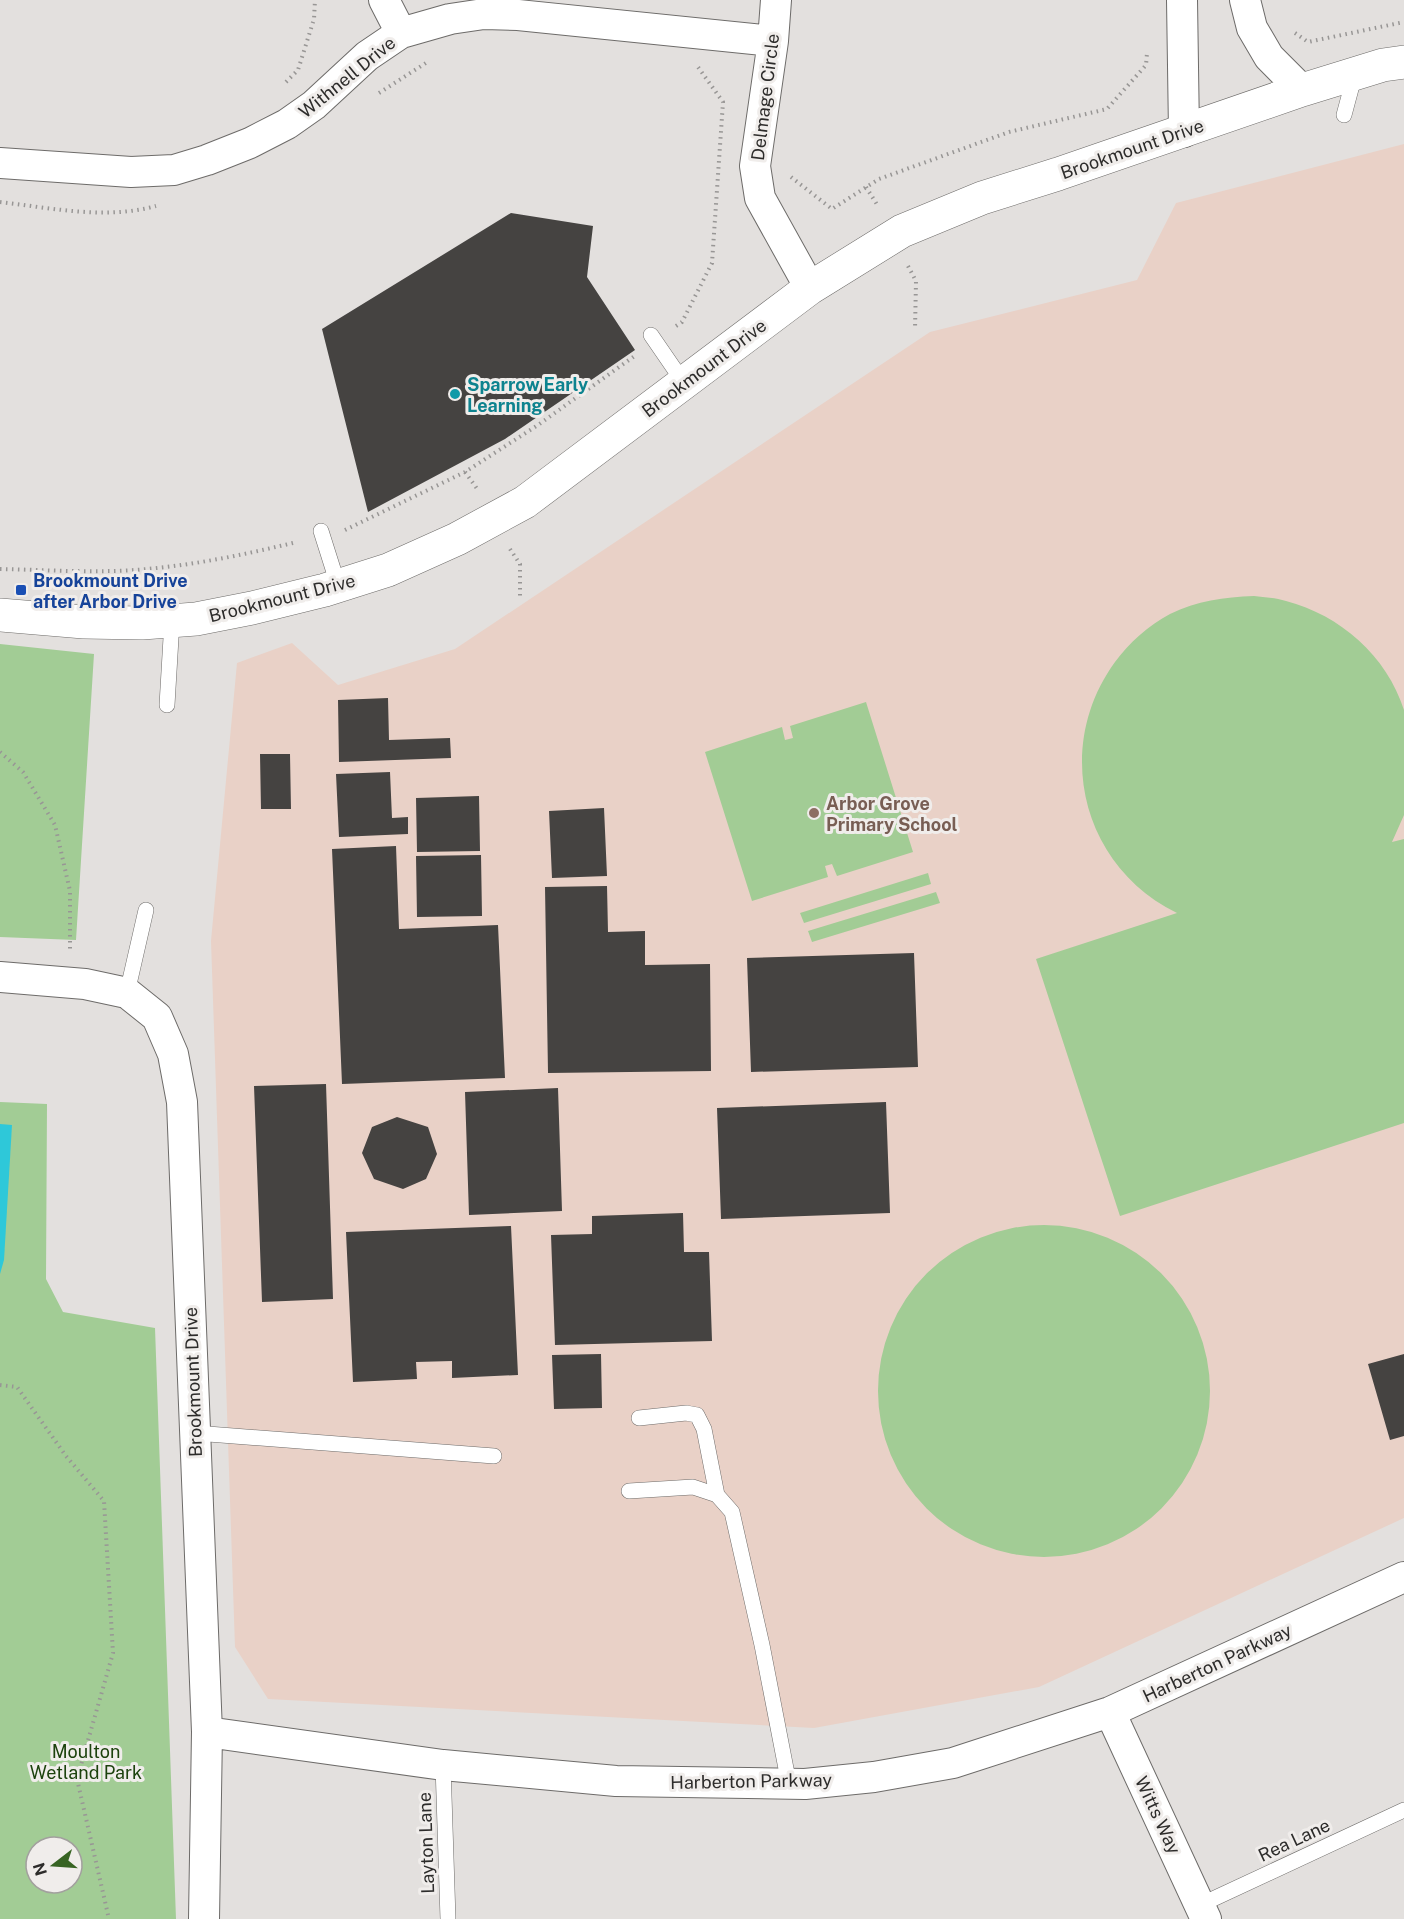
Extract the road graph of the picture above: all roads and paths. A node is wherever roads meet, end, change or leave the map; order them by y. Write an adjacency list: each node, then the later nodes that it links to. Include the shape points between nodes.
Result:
1 (315, 0): 15 (path, via 314,19 298,70 284,83)
2 (384, 0): 6 (street)
3 (776, 0): 7 (street, Delmage Circle)
4 (1182, 0): 17 (street)
5 (1245, 0): 13 (street, via 1252,28 1269,57)
6 (401, 33): 7 (street, Withnell Drive, via 484,14); 15 (street, Withnell Drive, via 367,56)
7 (773, 41): 19 (street, Delmage Circle)
8 (1148, 43): 19 (path, via 1146,64 1107,110 1009,132 879,179 832,209 779,168)
9 (438, 55): 14 (path)
10 (1404, 62): 12 (street, Brookmount Drive)
11 (696, 64): 20 (path, via 723,102)
12 (1355, 74): 13 (street, Brookmount Drive); 16 (lane)
13 (1302, 90): 17 (street, Brookmount Drive)
14 (378, 93)
15 (305, 112): 18 (street, Withnell Drive, via 250,143 174,170 131,172)
16 (1344, 115)
17 (1184, 132): 21 (street, Brookmount Drive, via 981,198 902,231)
18 (0, 163)
19 (755, 166): 20 (path); 21 (street, Delmage Circle, via 760,198)
20 (718, 169): 22 (path, via 712,263 682,322)
21 (810, 288): 23 (street, Brookmount Drive)
22 (653, 338): 23 (lane); 24 (path, via 538,425 465,472 345,530)
23 (684, 383): 26 (street, Brookmount Drive, via 525,502)
24 (322, 533): 25 (path, via 228,559 155,569); 26 (lane)
25 (0, 569)
26 (345, 591): 28 (street, Brookmount Drive)
27 (0, 615): 28 (street, Brookmount Drive, via 84,622)
28 (172, 621): 29 (lane)
29 (167, 705)
30 (0, 752): 32 (path, via 23,772 55,825 70,891)
31 (146, 910): 34 (lane)
32 (70, 953)
33 (0, 977): 34 (street, Brookmount Drive, via 85,984)
34 (127, 993): 37 (street, Brookmount Drive, via 157,1017 173,1054 182,1102)
35 (0, 1385): 48 (path, via 17,1387 104,1501 113,1653 77,1779)
36 (639, 1418): 40 (lane, via 697,1415 704,1429)
37 (195, 1432): 38 (lane); 43 (street, Brookmount Drive)
38 (494, 1456)
39 (629, 1491): 40 (lane, via 693,1487)
40 (717, 1495): 45 (lane, via 732,1512)
41 (1404, 1577): 42 (street, Harberton Parkway)
42 (1110, 1712): 45 (street, Harberton Parkway, via 953,1763); 47 (street, Witts Way)
43 (207, 1732): 44 (street, Harberton Parkway); 49 (street, Brookmount Drive)
44 (443, 1765): 45 (street, Harberton Parkway, via 616,1781); 50 (lane, Layton Lane)
45 (789, 1784)
46 (1404, 1810): 47 (lane, Rea Lane)
47 (1203, 1912)
48 (109, 1919)
49 (204, 1919)
50 (448, 1919)

